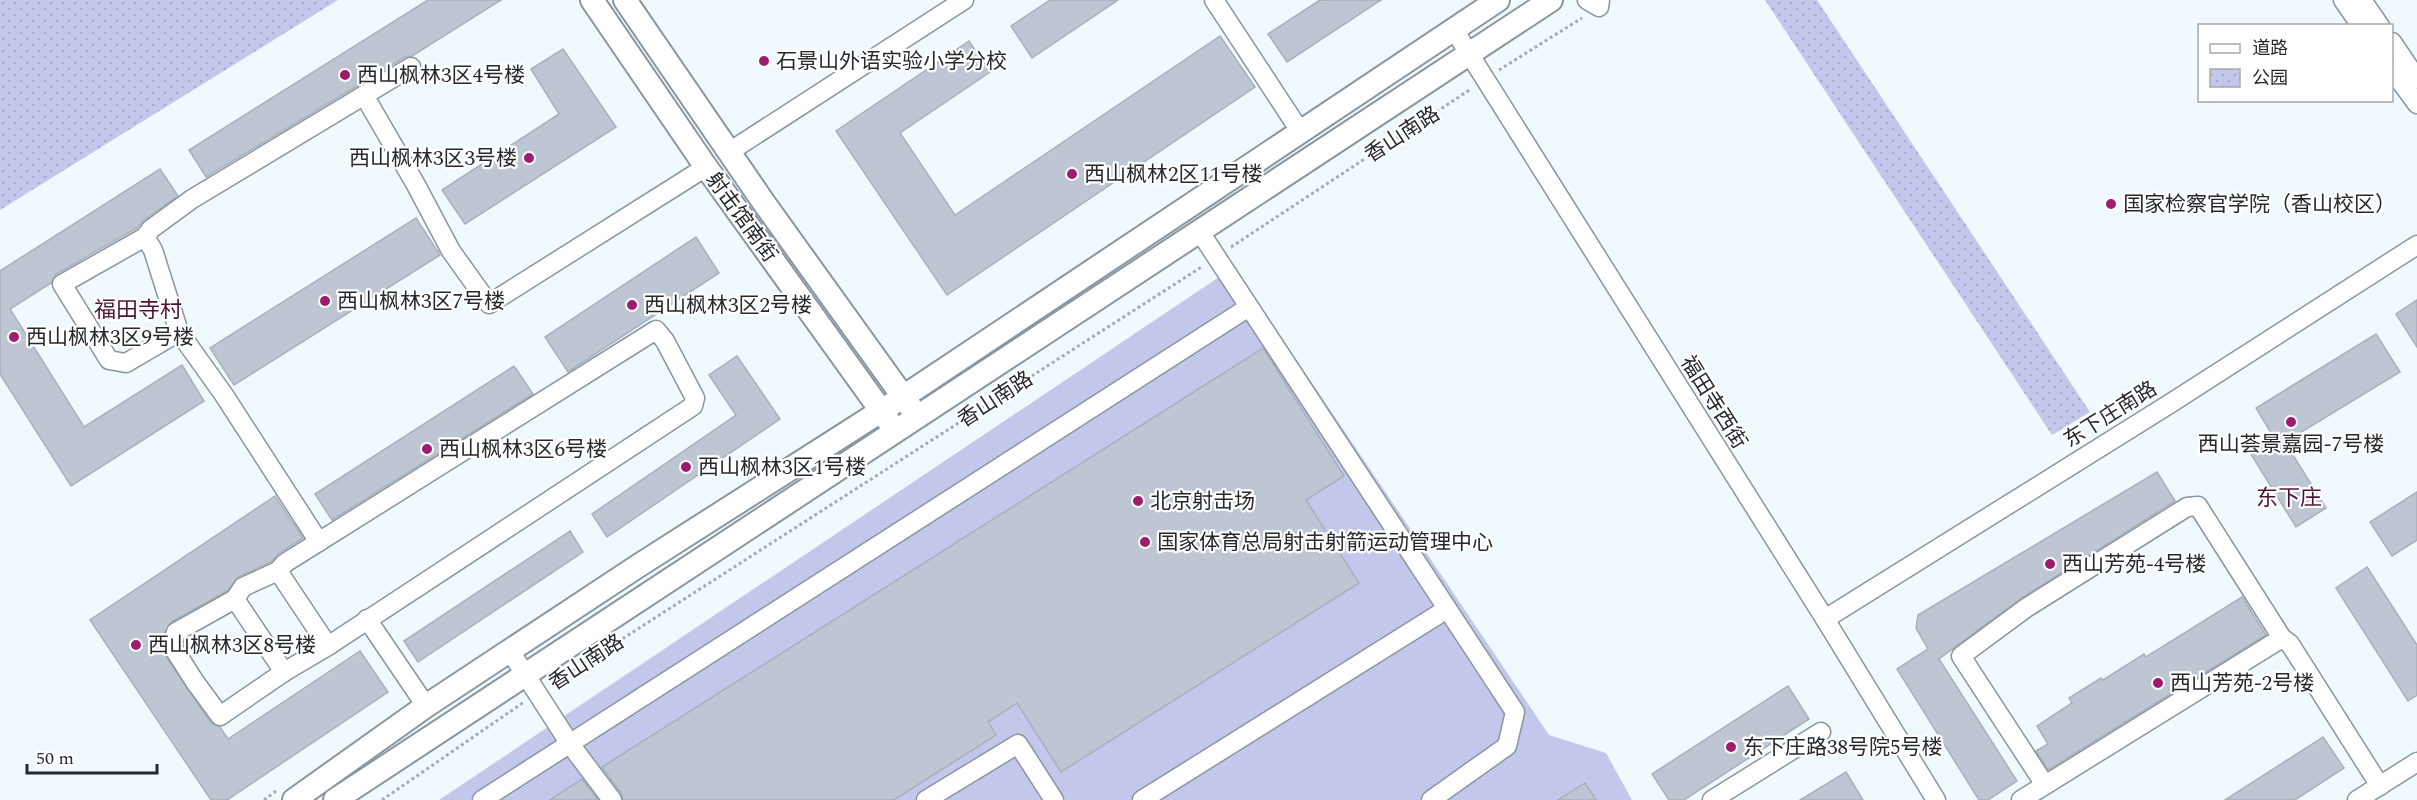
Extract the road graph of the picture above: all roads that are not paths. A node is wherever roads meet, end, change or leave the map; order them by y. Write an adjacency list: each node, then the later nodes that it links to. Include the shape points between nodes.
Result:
1 (592, 0): 21 (main road, 射击馆南街)
2 (625, 0): 20 (main road, 射击馆南街)
3 (964, 0): 20 (street)
4 (1214, 0): 19 (street)
5 (1498, 0): 11 (main road)
6 (1551, 0): 13 (main road, 香山南路)
7 (2343, 0): 9 (street)
8 (2362, 0): 10 (street)
9 (2360, 24)
10 (2379, 24)
11 (1453, 28): 13 (street, 福田寺西街); 19 (main road)
12 (2393, 45): 16 (street)
13 (1470, 53): 22 (main road, 香山南路); 36 (street, 福田寺西街)
14 (411, 67): 17 (street)
15 (2393, 73): 18 (street)
16 (2417, 79)
17 (364, 95): 21 (street, via 451,251 489,304); 23 (street, via 192,199)
18 (2417, 104)
19 (1300, 131): 27 (main road)
20 (729, 152): 27 (main road, 射击馆南街)
21 (706, 167): 28 (main road, 射击馆南街)
22 (1200, 232): 25 (street); 29 (main road, 香山南路)
23 (145, 237): 26 (street, via 153,250); 26 (street, via 62,284 110,360 126,363)
24 (2417, 245): 36 (street, 东下庄南路)
25 (1249, 307): 34 (street); 44 (street)
26 (179, 332): 31 (street)
27 (903, 397): 28 (main road); 29 (main road, 射击馆南街)
28 (881, 411): 30 (main road, 射击馆南街); 39 (main road)
29 (917, 417): 30 (main road, 香山南路)
30 (896, 432): 41 (main road, 香山南路)
31 (319, 542): 32 (street); 35 (street, via 656,330 665,341 695,398 693,406)
32 (278, 572): 33 (street, via 243,587); 38 (street)
33 (235, 599): 40 (street); 40 (street, via 176,632 172,646 195,682 220,716)
34 (1447, 609): 54 (street); 55 (street, via 1515,712 1507,746)
35 (367, 619): 38 (street); 42 (street)
36 (1825, 619): 57 (street, 福田寺西街)
37 (2282, 638): 46 (street); 46 (street, via 2198,506 2187,507 2026,608 1960,656); 47 (street, via 2290,644)
38 (328, 646): 40 (street)
39 (510, 651): 41 (street); 42 (main road)
40 (284, 672)
41 (532, 684): 44 (street); 49 (main road, 香山南路)
42 (426, 706): 48 (main road)
43 (1821, 732): 56 (street)
44 (570, 744): 50 (street); 51 (street)
45 (2417, 762): 47 (street)
46 (2045, 785): 58 (street)
47 (2380, 786): 59 (street)
48 (294, 800)
49 (335, 800)
50 (482, 800)
51 (612, 800)
52 (926, 800): 53 (street, via 1018,744)
53 (1054, 800)
54 (1142, 800)
55 (1431, 800)
56 (1712, 800)
57 (1936, 800)
58 (2021, 800)
59 (2357, 800)

